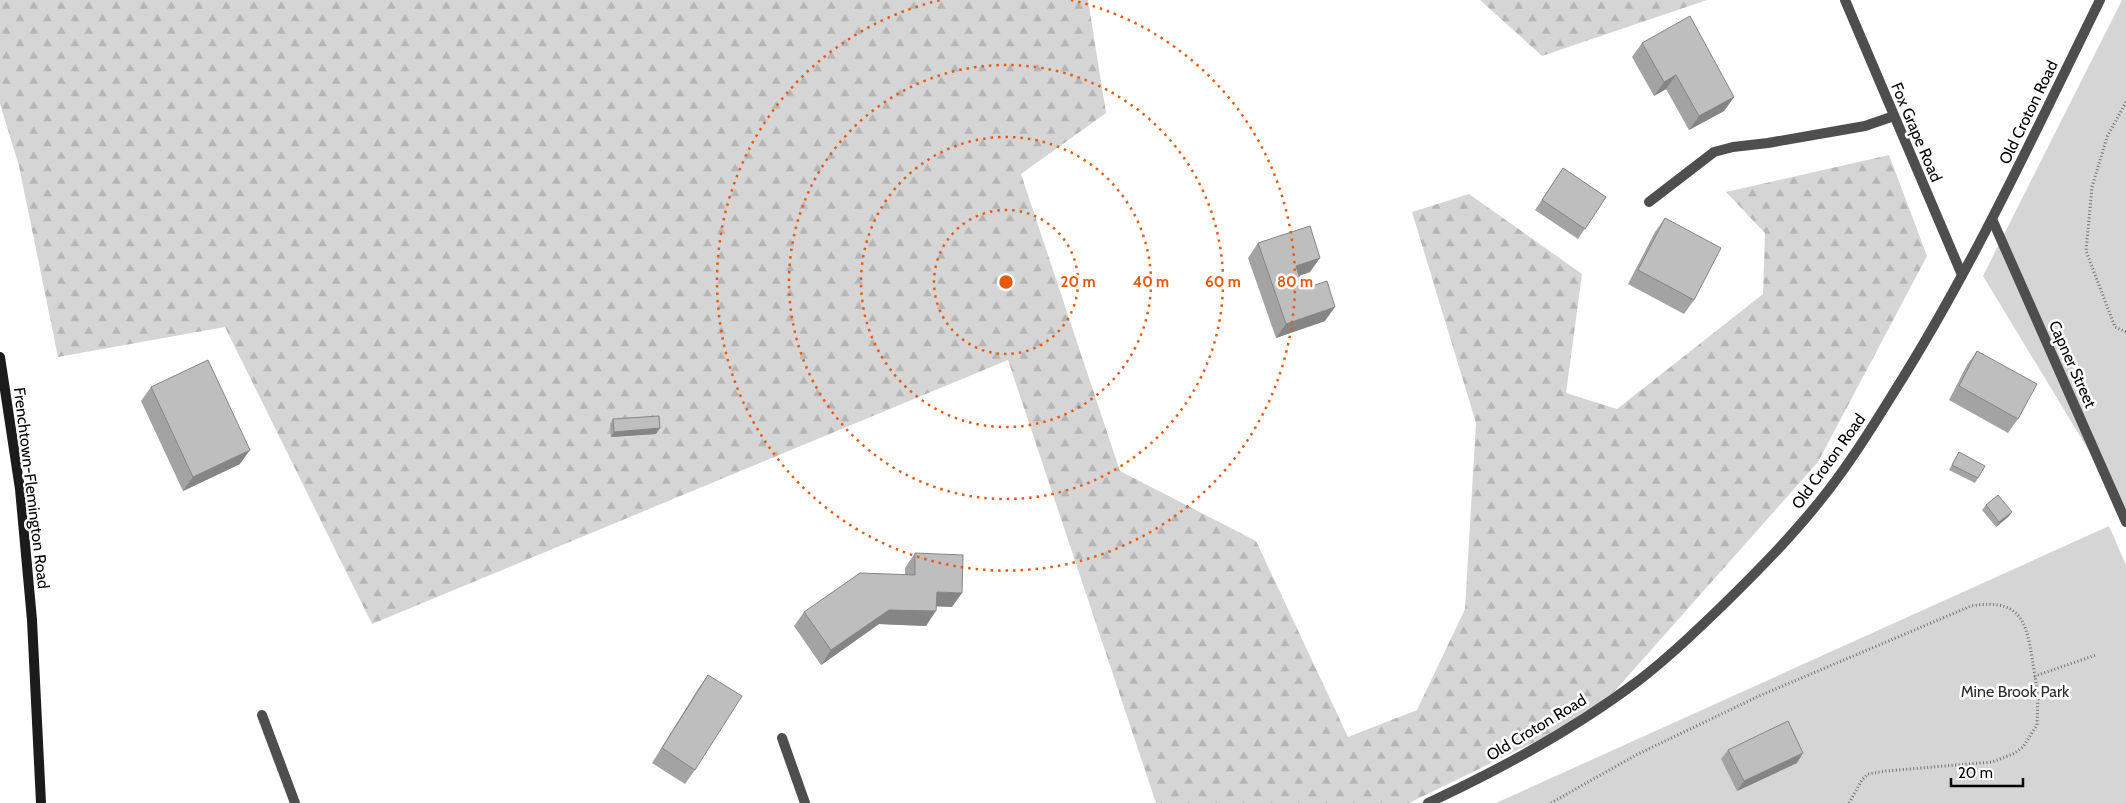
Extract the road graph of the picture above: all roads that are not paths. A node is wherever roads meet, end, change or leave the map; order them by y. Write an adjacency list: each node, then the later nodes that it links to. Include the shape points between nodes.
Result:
1 (1845, 0): 3 (street, Fox Grape Road)
2 (2100, 0): 5 (street, Old Croton Road)
3 (1894, 116): 4 (street, via 1865,126 1714,152); 6 (street, Fox Grape Road)
4 (1649, 202)
5 (1992, 219): 6 (street, Old Croton Road); 8 (street, Capner Street)
6 (1962, 275): 14 (street, Old Croton Road, via 1924,344 1845,469 1798,528 1748,581 1695,633 1630,686 1512,761)
7 (0, 357): 11 (main road, Frenchtown-Flemington Road, via 24,527)
8 (2126, 522)
9 (262, 715): 12 (street)
10 (782, 738): 13 (street)
11 (41, 803)
12 (295, 803)
13 (805, 803)
14 (1428, 803)

